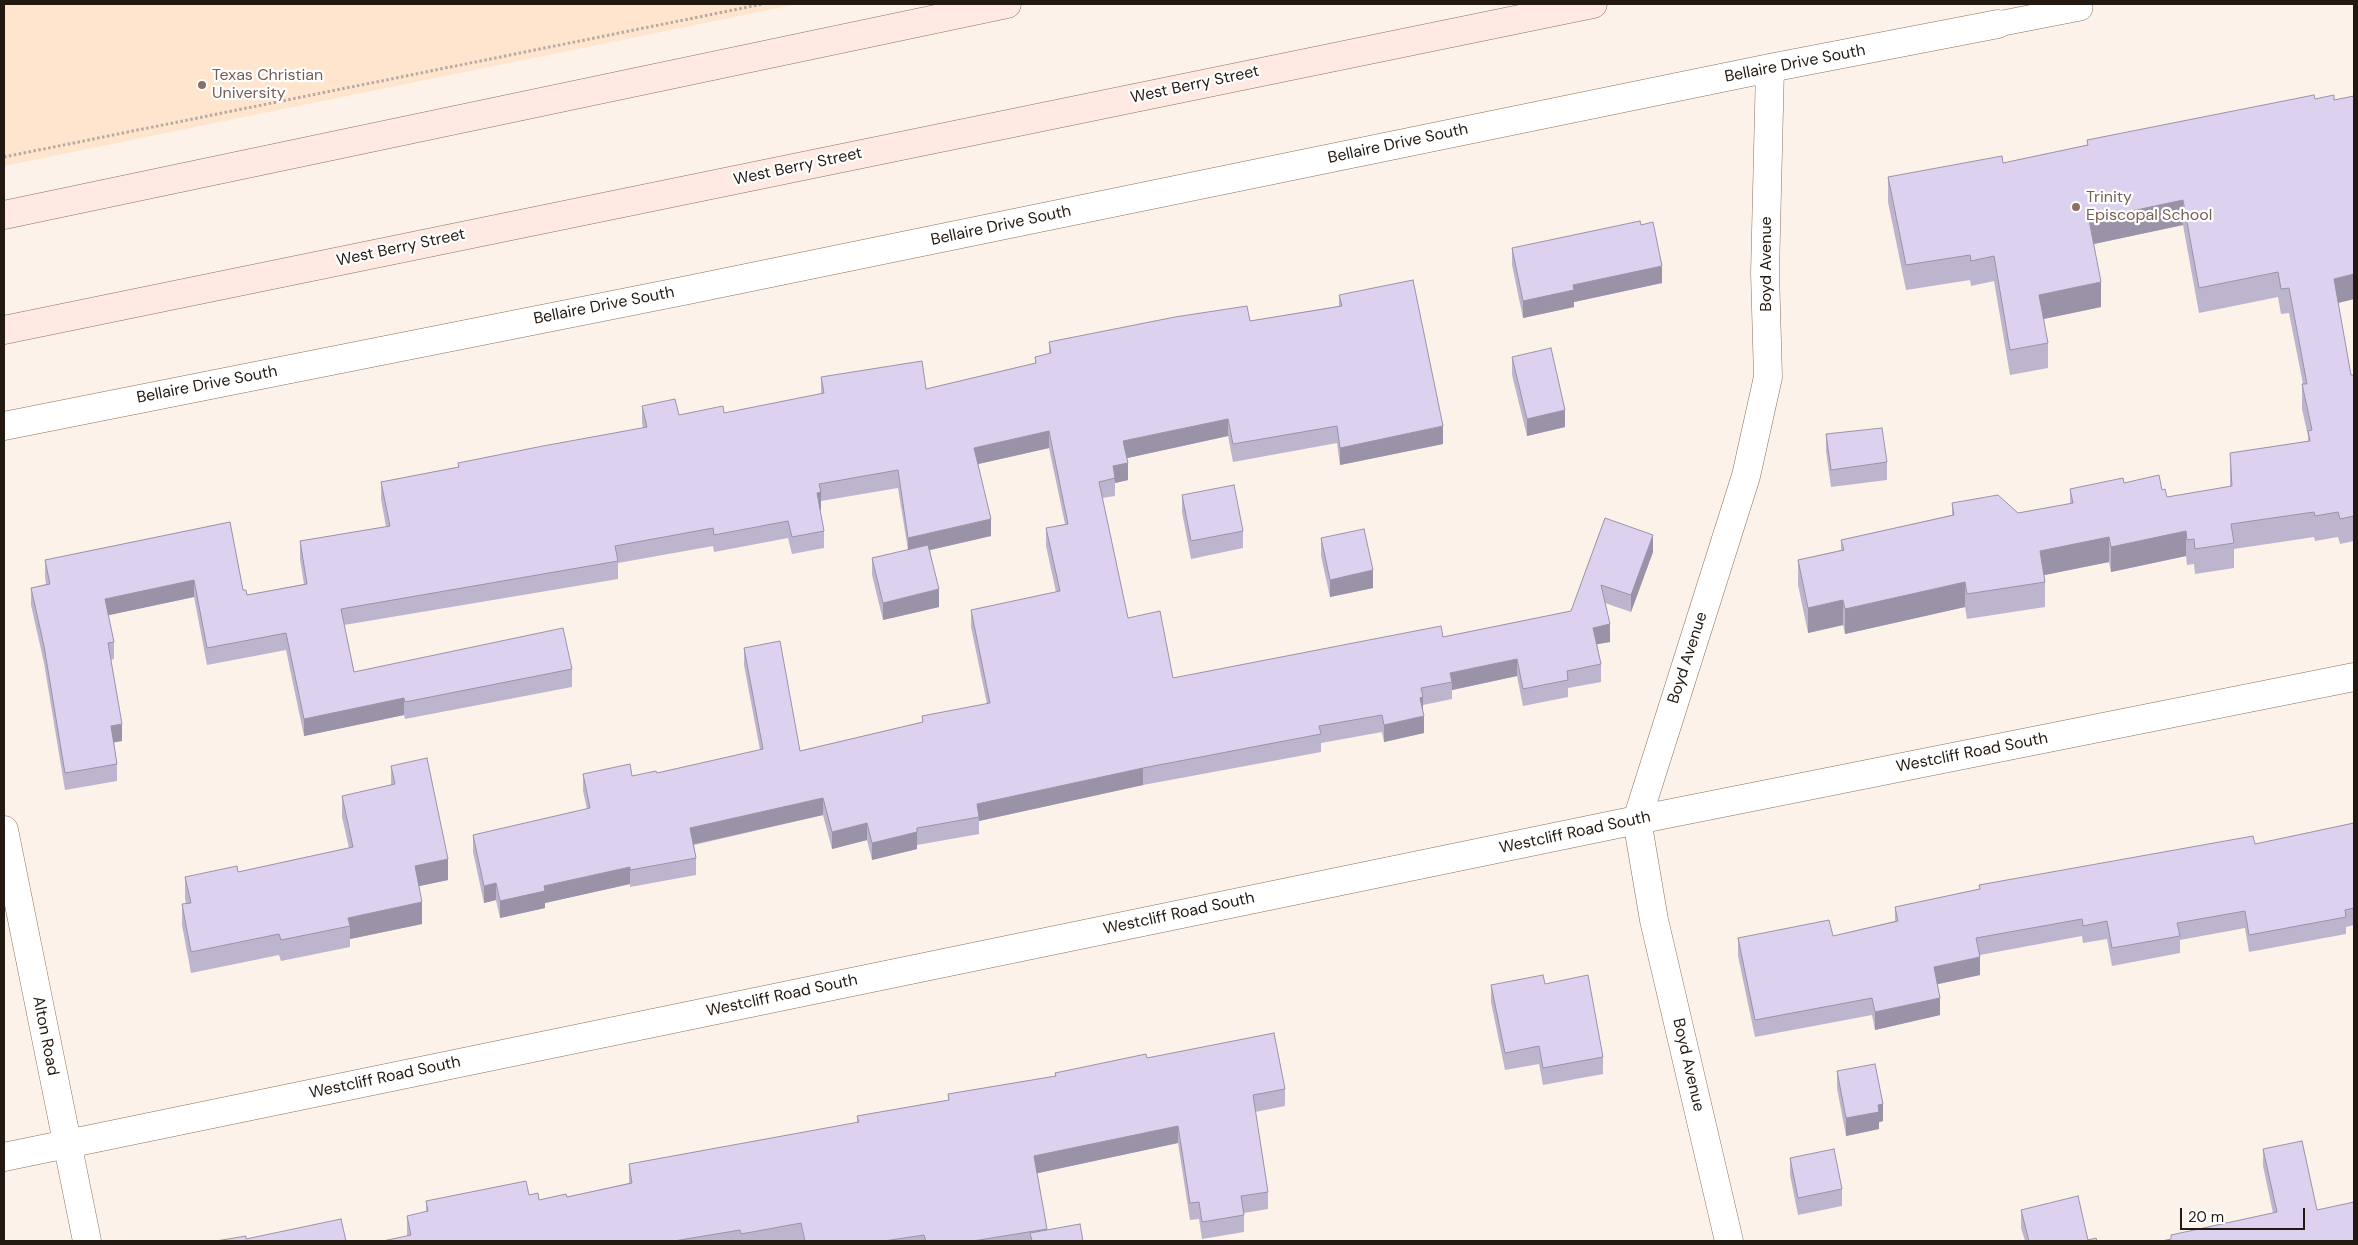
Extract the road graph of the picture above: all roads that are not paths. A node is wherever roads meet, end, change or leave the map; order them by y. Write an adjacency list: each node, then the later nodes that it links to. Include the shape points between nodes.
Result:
1 (1007, 4): 6 (main road)
2 (1592, 4): 7 (main road, West Berry Street)
3 (2087, 5): 4 (lane)
4 (1998, 24): 5 (street, Bellaire Drive South)
5 (1770, 68): 8 (street, Bellaire Drive South, via 688,290); 10 (street, Boyd Avenue, via 1765,273 1768,377 1746,476)
6 (4, 215)
7 (4, 330)
8 (4, 426)
9 (2354, 677): 10 (street, Westcliff Road South)
10 (1637, 820): 12 (street, Westcliff Road South); 15 (street, Boyd Avenue, via 1654,920)
11 (4, 830): 12 (street, Alton Road)
12 (67, 1144): 13 (street, Westcliff Road South); 14 (street, Alton Road)
13 (4, 1157)
14 (88, 1241)
15 (1729, 1241)

